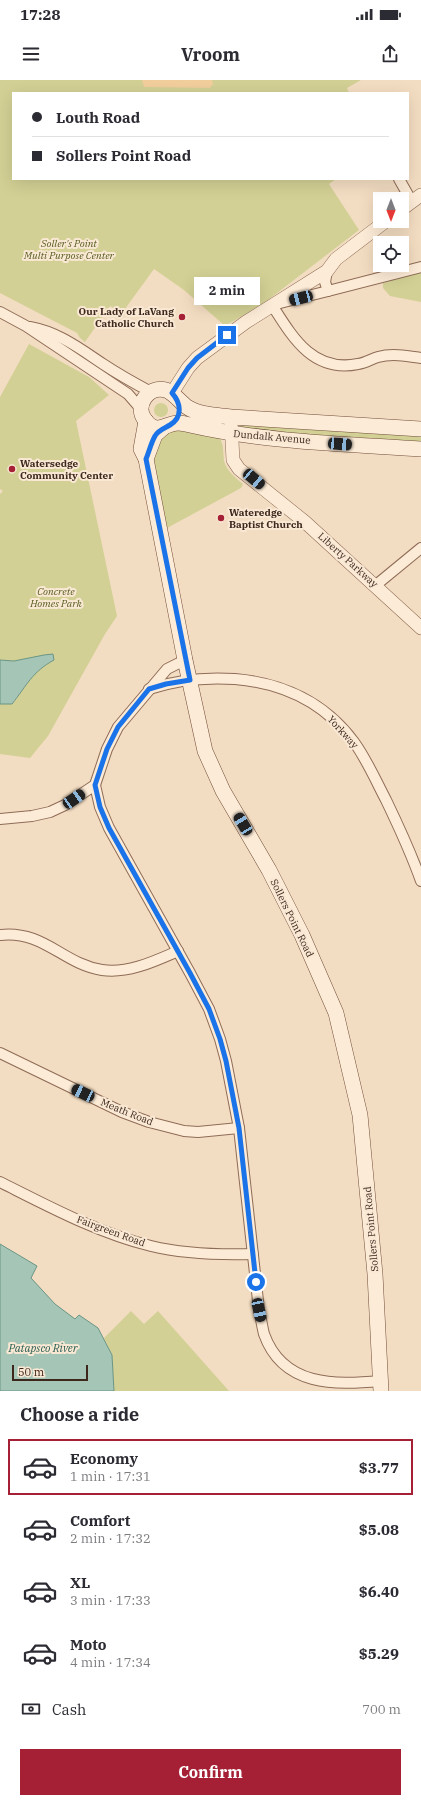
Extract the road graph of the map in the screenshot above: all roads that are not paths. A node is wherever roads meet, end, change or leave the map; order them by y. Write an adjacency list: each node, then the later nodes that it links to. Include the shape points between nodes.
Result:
1 (401, 180): 2 (street)
2 (412, 202)
3 (377, 228): 5 (street, via 336,259)
4 (421, 267): 6 (street)
5 (327, 270): 6 (street, via 325,282); 7 (street)
6 (328, 291): 7 (street)
7 (272, 305): 10 (street, via 303,349 325,362 340,365 367,362 378,357); 12 (street, via 197,358 188,368)
8 (0, 312): 9 (street, Dundalk Avenue)
9 (26, 326): 11 (street, Dundalk Avenue, via 46,330 75,345 121,376); 13 (street, Dundalk Avenue, via 128,394)
10 (421, 358)
11 (151, 392): 12 (main road, Dundalk Avenue, via 161,389); 13 (main road, via 143,399)
12 (174, 396): 14 (main road, Dundalk Avenue, via 188,408); 15 (main road, via 180,410 176,420)
13 (143, 415): 15 (main road, Dundalk Avenue, via 150,426); 19 (main road, Sollers Point Road, via 141,449)
14 (231, 417): 16 (main road, Dundalk Avenue); 17 (street, Liberty Parkway)
15 (168, 426): 17 (main road, Dundalk Avenue, via 177,423); 19 (main road, via 155,435)
16 (421, 429)
17 (232, 434): 18 (main road, Dundalk Avenue); 21 (street, Liberty Parkway, via 233,460 239,469 305,522)
18 (421, 449)
19 (146, 459): 23 (main road, Sollers Point Road)
20 (421, 548): 21 (street)
21 (376, 585): 22 (street, Liberty Parkway)
22 (421, 628)
23 (185, 660): 24 (main road, Sollers Point Road); 25 (street, via 167,669)
24 (190, 680): 25 (street); 28 (street, Yorkway, via 217,678 264,683 291,693 328,714 354,742 369,765 413,858); 35 (main road, Sollers Point Road, via 212,768 302,935 336,1013 360,1115 375,1274)
25 (149, 689): 26 (street, via 118,727 107,749)
26 (95, 785): 27 (street, via 66,805 50,812); 30 (street, via 100,807 109,828)
27 (0, 819)
28 (421, 881)
29 (0, 935): 30 (street, via 22,935 38,940 89,967 113,971 138,967)
30 (178, 951): 32 (street, via 209,1009 220,1039)
31 (0, 1053): 32 (street, Meath Road, via 122,1112 149,1122 198,1132)
32 (239, 1128): 34 (street)
33 (0, 1182): 34 (street, Fairgreen Road, via 59,1211 133,1241 196,1253)
34 (253, 1254): 35 (street, via 264,1334 281,1360 293,1371 323,1382)
35 (381, 1386)

